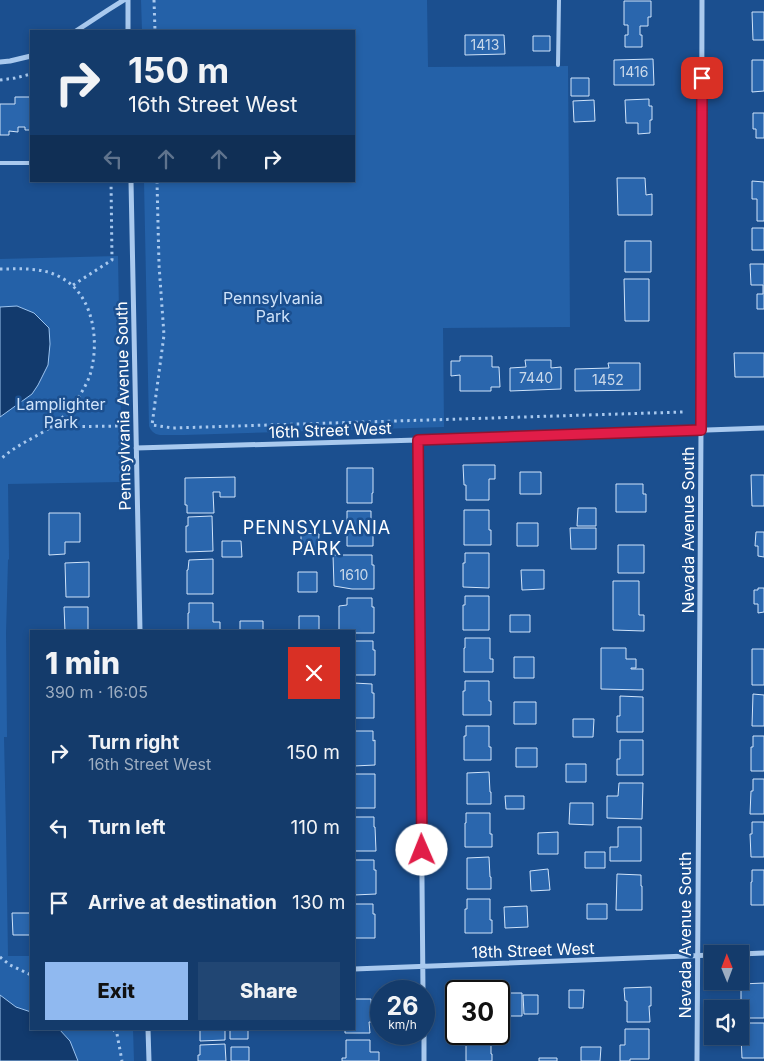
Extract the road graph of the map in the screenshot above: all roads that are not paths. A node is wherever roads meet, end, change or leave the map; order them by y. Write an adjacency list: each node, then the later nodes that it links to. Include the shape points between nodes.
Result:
1 (126, 0): 4 (street); 5 (street)
2 (559, 0): 8 (lane)
3 (702, 0): 13 (street, Nevada Avenue South)
4 (78, 30)
5 (128, 30)
6 (30, 56): 7 (street)
7 (0, 62)
8 (558, 65)
9 (0, 163): 10 (lane)
10 (30, 163)
11 (131, 182): 15 (street, Pennsylvania Avenue South)
12 (764, 428): 13 (street, 16th Street West)
13 (701, 430): 14 (street, 16th Street West); 19 (street, Nevada Avenue South)
14 (418, 440): 15 (street, 16th Street West); 21 (street)
15 (136, 448): 16 (street, Pennsylvania Avenue South)
16 (140, 630)
17 (764, 953): 18 (street)
18 (749, 954)
19 (697, 956): 20 (street, 18th Street West); 21 (street, 18th Street West); 28 (street, Nevada Avenue South)
20 (704, 956)
21 (423, 966): 22 (street, 18th Street West); 23 (street)
22 (355, 969)
23 (423, 980)
24 (148, 1030): 26 (street)
25 (424, 1045): 27 (street)
26 (149, 1061)
27 (424, 1061)
28 (697, 1061)

